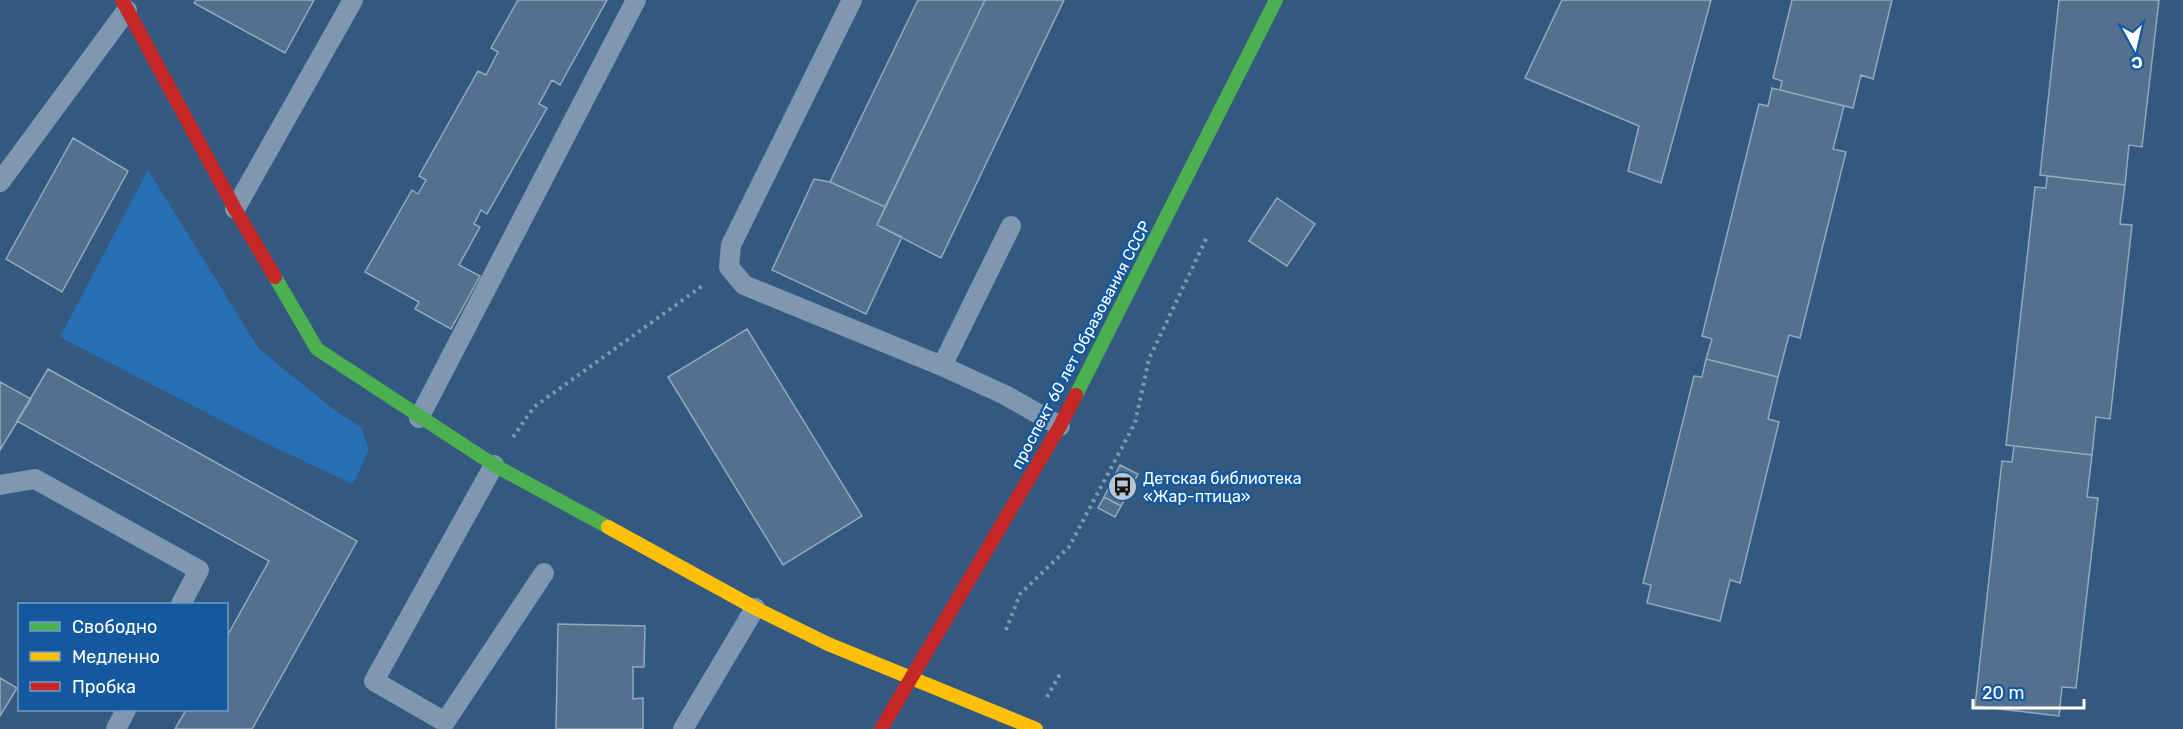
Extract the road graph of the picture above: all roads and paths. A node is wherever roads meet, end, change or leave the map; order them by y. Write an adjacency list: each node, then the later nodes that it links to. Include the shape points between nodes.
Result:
1 (353, 0): 7 (lane)
2 (636, 0): 12 (lane)
3 (852, 0): 10 (lane, via 731,245)
4 (1276, 0): 13 (street, проспект 60 лет Образования СССР)
5 (125, 5): 6 (lane); 7 (street)
6 (0, 182)
7 (235, 209): 12 (street, via 317,349)
8 (1011, 226): 11 (lane)
9 (1207, 237): 19 (path, via 1149,359 1135,423 1069,547 1020,594)
10 (729, 267): 11 (lane, via 744,285); 14 (path, via 534,408)
11 (942, 366): 13 (lane)
12 (419, 418): 14 (street)
13 (1060, 426): 21 (street, проспект 60 лет Образования СССР)
14 (494, 465): 16 (lane, via 374,681 445,722); 18 (street)
15 (0, 485): 17 (lane, via 35,479 199,570)
16 (544, 573)
17 (182, 603)
18 (755, 608): 21 (street); 25 (lane)
19 (1006, 630)
20 (1060, 674): 22 (path)
21 (909, 679): 26 (street, проспект 60 лет Образования СССР); 27 (street)
22 (1047, 697)
23 (125, 711): 24 (lane)
24 (116, 729)
25 (683, 729)
26 (881, 729)
27 (1036, 729)

